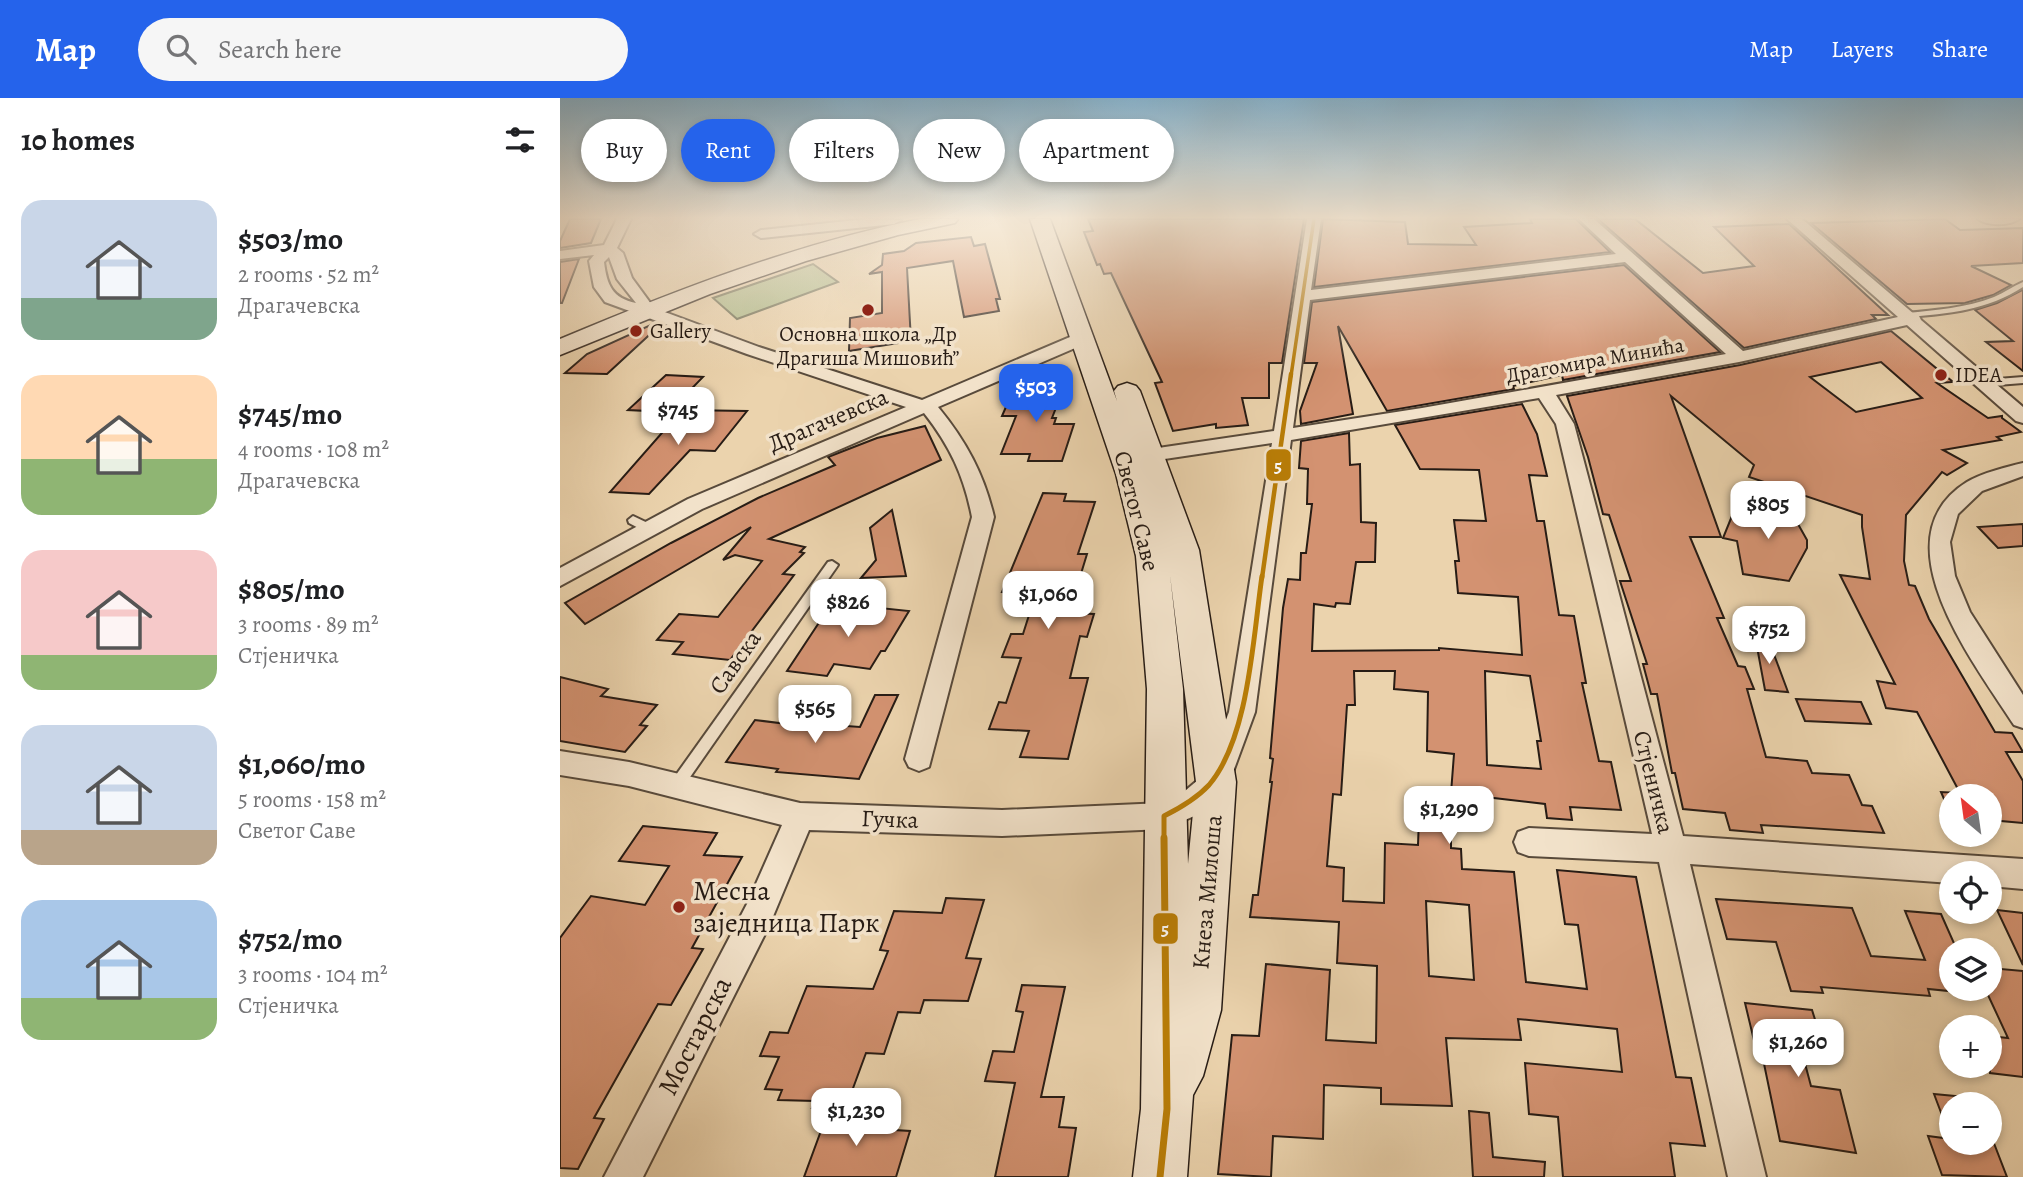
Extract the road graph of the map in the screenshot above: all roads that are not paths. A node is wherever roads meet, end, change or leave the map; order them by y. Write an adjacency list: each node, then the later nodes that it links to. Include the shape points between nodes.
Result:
1 (597, 269): 13 (street, via 607,296)
2 (620, 269): 13 (street)
3 (728, 269): 13 (main road)
4 (756, 269): 13 (main road)
5 (1058, 269): 16 (main road, Светог Саве)
6 (1076, 269): 25 (main road, Светог Саве)
7 (1306, 269): 12 (street, Кнеза Милоша)
8 (1525, 269): 12 (street)
9 (1642, 269): 18 (street)
10 (1854, 269): 14 (street)
11 (2023, 284): 14 (lane, via 1982,304)
12 (1302, 296): 24 (street, Кнеза Милоша)
13 (638, 305): 15 (main road); 17 (main road); 22 (street, via 733,344)
14 (1910, 317): 18 (street, Драгомира Минића); 20 (street)
15 (560, 333)
16 (1083, 338): 22 (street, Драгачевска); 25 (main road, Светог Саве)
17 (560, 348)
18 (1739, 357): 21 (street, Драгомира Минића)
19 (2023, 380): 20 (lane)
20 (1985, 383): 23 (street)
21 (1545, 393): 24 (street, Драгомира Минића); 37 (street, Стјеничка, via 1565,424)
22 (925, 407): 28 (street, Драгачевска, via 642,524); 30 (street, via 958,444 975,480 984,517)
23 (2023, 416)
24 (1283, 436): 25 (street, Драгомира Минића); 32 (street, Кнеза Милоша, via 1242,712)
25 (1138, 456): 32 (main road, Светог Саве, via 1183,550); 35 (main road, Светог Саве, via 1165,689)
26 (2023, 469): 29 (street, via 1969,489 1950,507 1938,545 1950,595)
27 (832, 565): 33 (lane, Савска)
28 (560, 578)
29 (2023, 717)
30 (919, 759)
31 (560, 763): 33 (street, Гучка)
32 (1216, 782): 35 (street, Гучка, via 1189,805); 39 (main road, Кнеза Милоша, via 1197,1010)
33 (677, 786): 34 (street, Гучка)
34 (800, 816): 35 (street, Гучка, via 1002,822); 40 (street, Мостарска, via 758,915)
35 (1164, 816): 39 (main road, Кнеза Милоша)
36 (1529, 842): 37 (street)
37 (1671, 849): 38 (street); 42 (street, Стјеничка)
38 (2023, 874)
39 (1167, 1109): 41 (main road, Кнеза Милоша)
40 (623, 1177)
41 (1160, 1177)
42 (1746, 1177)

